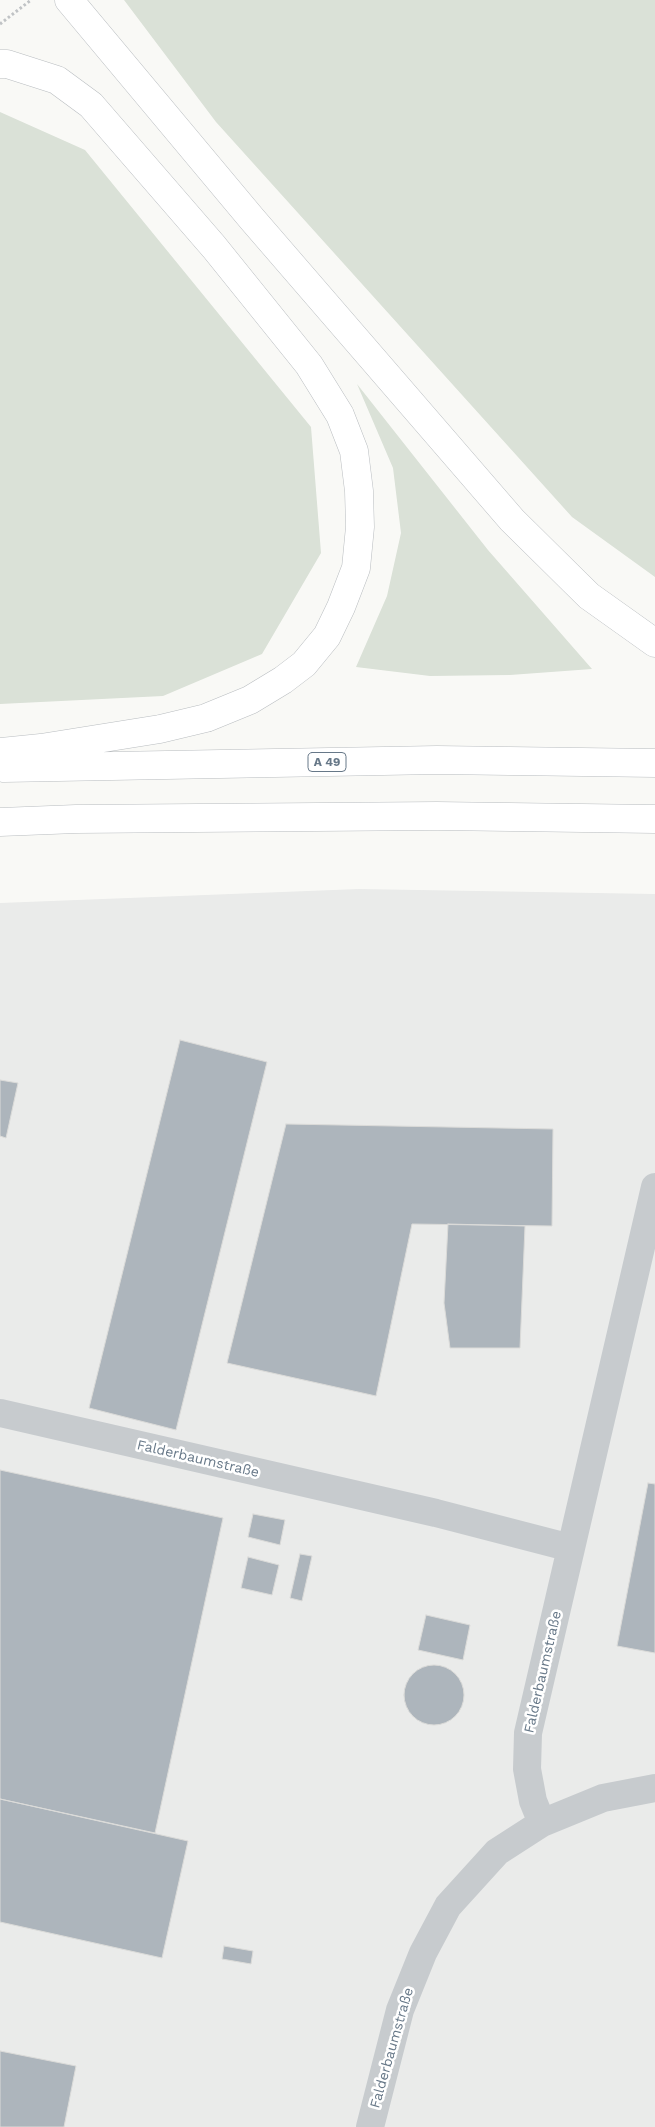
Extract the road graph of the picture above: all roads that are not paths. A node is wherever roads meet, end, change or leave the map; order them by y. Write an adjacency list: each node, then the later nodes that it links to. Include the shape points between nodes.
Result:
1 (69, 0): 3 (highway, via 252,219 512,520 588,596)
2 (0, 64): 4 (highway, via 57,80 90,105 214,247 309,365 340,415 354,451 360,527 356,568 342,607 327,636 304,664 283,680 250,700 206,718 160,729)
3 (655, 643)
4 (0, 752)
5 (655, 763): 6 (highway, A 49, via 437,760)
6 (0, 768)
7 (655, 819): 8 (highway, via 427,816 76,818)
8 (0, 822)
9 (655, 1187): 11 (street, Falderbaumstraße)
10 (0, 1413): 11 (street, Falderbaumstraße, via 436,1513)
11 (571, 1548): 13 (street, Falderbaumstraße, via 528,1733 527,1770 533,1801)
12 (655, 1788): 13 (street, via 603,1798)
13 (542, 1823): 14 (street, Falderbaumstraße, via 497,1852 448,1906 423,1954 400,2010)
14 (370, 2127)

